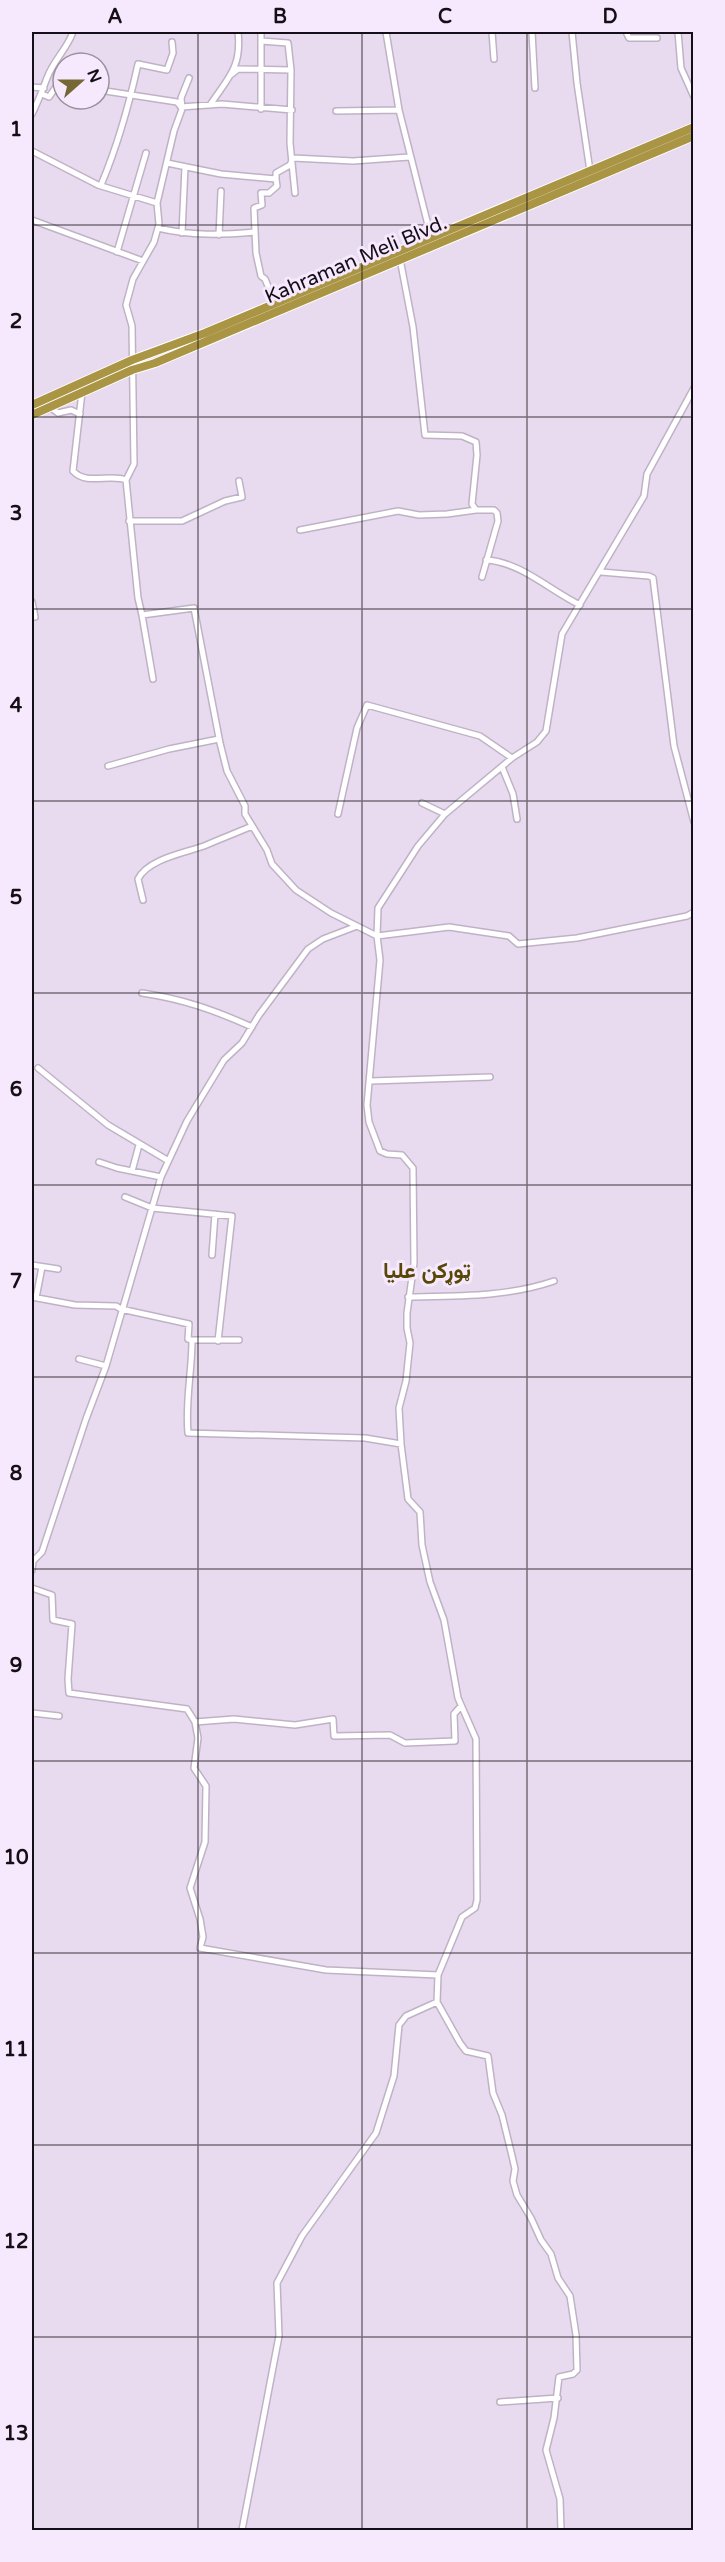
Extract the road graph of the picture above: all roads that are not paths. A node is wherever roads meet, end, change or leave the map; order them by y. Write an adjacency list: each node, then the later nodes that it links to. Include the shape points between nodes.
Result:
1 (73, 32): 20 (street)
2 (238, 32): 16 (street, via 240,46)
3 (261, 32): 11 (street)
4 (386, 32): 29 (street)
5 (492, 32): 13 (street)
6 (532, 32): 19 (street)
7 (572, 32): 40 (street)
8 (626, 32): 10 (street, via 629,38)
9 (678, 32): 23 (street, via 681,68)
10 (657, 38)
11 (261, 41): 14 (street); 15 (street, via 288,43)
12 (172, 42): 24 (street, via 167,70 138,64)
13 (494, 59)
14 (262, 70): 15 (street); 16 (street, via 238,69); 27 (street)
15 (291, 70): 28 (street)
16 (232, 74): 25 (street)
17 (189, 78): 26 (street)
18 (32, 87): 20 (street)
19 (535, 88)
20 (43, 91): 22 (street, via 49,97); 31 (street)
21 (111, 93): 24 (street)
22 (51, 94)
23 (693, 96)
24 (131, 97): 26 (street, via 177,102); 42 (street)
25 (210, 105): 26 (street); 27 (street)
26 (181, 107): 38 (street)
27 (261, 108): 28 (street)
28 (292, 110): 37 (street)
29 (399, 110): 30 (street); 36 (street)
30 (336, 111)
31 (32, 114)
32 (693, 127): 40 (highway, Kahraman Meli Blvd.)
33 (693, 136): 40 (highway, Kahraman Meli Blvd.)
34 (32, 151): 42 (street)
35 (146, 153): 45 (street)
36 (409, 157): 37 (street, via 352,161); 52 (street)
37 (293, 158): 41 (street, via 290,165 276,173); 44 (street)
38 (167, 163): 39 (street); 46 (street)
39 (185, 167): 41 (street); 50 (street)
40 (591, 174): 52 (highway, Kahraman Meli Blvd.); 54 (highway, Kahraman Meli Blvd.)
41 (276, 180): 49 (street, via 277,186 261,193 262,205 254,208)
42 (101, 185): 45 (street)
43 (221, 191): 51 (street)
44 (295, 193)
45 (133, 196): 46 (street); 53 (street)
46 (157, 203): 48 (street)
47 (32, 220): 53 (street)
48 (158, 228): 50 (street); 55 (street)
49 (255, 232): 51 (street); 56 (street, via 261,276)
50 (182, 233): 51 (street)
51 (219, 235)
52 (431, 237): 56 (highway, Kahraman Meli Blvd.)
53 (117, 252): 55 (street)
54 (400, 259): 58 (highway, Kahraman Meli Blvd.); 67 (street, via 413,327 425,435 462,436 476,442 472,504)
55 (143, 261): 57 (street, via 126,306 132,326)
56 (275, 303): 57 (highway, Kahraman Meli Blvd.)
57 (132, 360): 58 (street); 61 (highway, Kahraman Meli Blvd.)
58 (132, 370): 60 (highway, Kahraman Meli Blvd.); 65 (street, via 134,464)
59 (693, 388): 71 (street, via 647,474 644,496)
60 (82, 392): 62 (highway, Kahraman Meli Blvd.); 63 (street)
61 (32, 405)
62 (50, 407): 63 (street, via 58,413 71,410); 64 (highway, Kahraman Meli Blvd.)
63 (80, 414): 65 (street, via 73,471 97,480)
64 (32, 415)
65 (126, 480): 68 (street)
66 (239, 481): 68 (street, via 242,497 182,521)
67 (476, 510): 69 (street, via 419,515 398,511); 70 (street, via 497,513)
68 (129, 522): 75 (street)
69 (300, 530)
70 (486, 560): 72 (street); 74 (street, via 500,561 534,576)
71 (601, 573): 74 (street); 86 (street, via 653,579 674,746)
72 (482, 577)
73 (32, 602): 76 (street)
74 (580, 605): 79 (street, via 562,634 546,731 537,742)
75 (142, 615): 77 (street); 78 (street, via 194,608)
76 (35, 617)
77 (153, 679)
78 (219, 739): 80 (street); 87 (street, via 227,771)
79 (512, 758): 81 (street); 83 (street, via 480,736 368,705 357,728)
80 (108, 766)
81 (502, 767): 84 (street); 85 (street, via 513,794)
82 (422, 803): 84 (street)
83 (338, 814)
84 (445, 814): 91 (street, via 418,846 378,908)
85 (517, 819)
86 (693, 822)
87 (252, 826): 88 (street, via 181,851 145,869 138,879); 90 (street, via 272,864 296,890)
88 (143, 900)
89 (693, 912): 91 (street, via 612,932 518,944 509,936 449,927)
90 (357, 926): 91 (street); 93 (street, via 308,949)
91 (377, 936): 96 (street, via 380,960)
92 (142, 993): 93 (street, via 207,1007)
93 (252, 1027): 98 (street, via 212,1078)
94 (38, 1068): 97 (street)
95 (490, 1077): 96 (street)
96 (371, 1081): 110 (street, via 367,1105 375,1141 380,1150 402,1155 413,1168 414,1263)
97 (139, 1145): 98 (street); 100 (street)
98 (167, 1160): 101 (street)
99 (99, 1162): 100 (street)
100 (132, 1171): 101 (street)
101 (161, 1177): 103 (street)
102 (125, 1197): 103 (street)
103 (152, 1208): 104 (street); 112 (street)
104 (215, 1214): 105 (street); 115 (street, via 232,1216)
105 (212, 1255)
106 (32, 1265): 107 (street)
107 (42, 1267): 108 (street); 111 (street)
108 (58, 1269)
109 (554, 1281): 110 (street, via 462,1296)
110 (408, 1297): 118 (street, via 410,1343 399,1408)
111 (34, 1298): 112 (street, via 116,1306)
112 (121, 1310): 113 (street, via 189,1324 188,1338); 117 (street)
113 (192, 1340): 115 (street); 118 (street, via 188,1433 365,1438)
114 (239, 1340): 115 (street)
115 (218, 1341)
116 (79, 1359): 117 (street)
117 (106, 1366): 119 (street, via 42,1552 33,1562)
118 (400, 1444): 121 (street, via 408,1499 420,1512 422,1545 444,1620)
119 (32, 1570)
120 (32, 1588): 124 (street, via 52,1595 52,1620 72,1624 69,1693 187,1708)
121 (461, 1706): 124 (street, via 454,1713 455,1741 405,1743 390,1735 334,1736 333,1719 295,1725 234,1719); 125 (street, via 476,1739 477,1900 475,1908 462,1917)
122 (32, 1713): 123 (street)
123 (59, 1716)
124 (195, 1722): 125 (street, via 198,1738 194,1768 206,1786 205,1842 190,1888 203,1936 200,1948 326,1970)
125 (438, 1975): 126 (street)
126 (437, 2002): 127 (street, via 466,2051 488,2056 493,2093 515,2169 517,2195 570,2296 577,2370 559,2377); 129 (street, via 406,2016 399,2025 394,2076 376,2133 302,2236 277,2283 279,2336)
127 (558, 2398): 128 (street); 130 (street, via 546,2450 560,2499)
128 (500, 2402)
129 (242, 2530)
130 (561, 2530)

